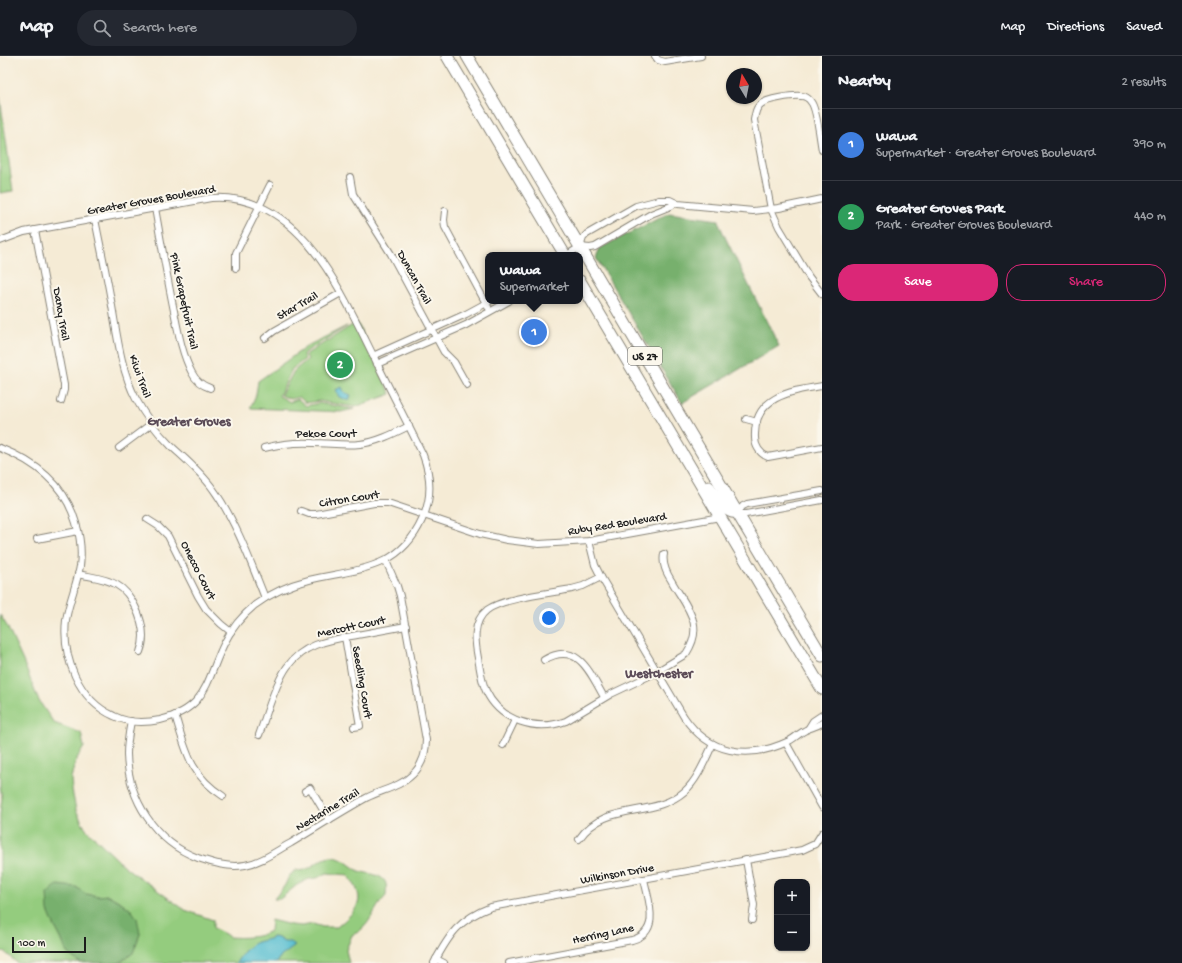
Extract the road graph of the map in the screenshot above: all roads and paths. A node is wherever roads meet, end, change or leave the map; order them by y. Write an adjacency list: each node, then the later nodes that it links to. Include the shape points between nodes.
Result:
1 (447, 56): 19 (highway)
2 (467, 56): 18 (highway, US 27)
3 (655, 56): 5 (street, via 665,62)
4 (701, 56): 5 (street)
5 (690, 57)
6 (822, 150): 13 (street, via 814,109 807,98 796,96 768,101 759,106 754,120)
7 (350, 177): 32 (street, Duncan Trail, via 353,194 391,254)
8 (270, 185): 11 (street)
9 (822, 199): 13 (street)
10 (675, 203): 13 (street, via 749,211); 18 (street, via 595,247); 18 (street, via 666,199 636,206 587,234)
11 (260, 206): 12 (street, Greater Groves Boulevard, via 242,200 216,198); 23 (street, via 236,253); 25 (street, Greater Groves Boulevard, via 292,227 316,255)
12 (155, 208): 15 (street, Greater Groves Boulevard); 39 (street, Pink Grapefruit Trail, via 184,352 196,379)
13 (771, 209): 26 (street, via 779,227)
14 (444, 211): 27 (street, via 447,229)
15 (95, 219): 16 (street, Greater Groves Boulevard); 44 (street, Kiwi Trail, via 122,361 132,390)
16 (35, 230): 17 (street, Greater Groves Boulevard); 40 (street, Dancy Trail, via 64,385)
17 (0, 241)
18 (580, 247): 20 (street); 22 (highway, US 27)
19 (564, 252)
20 (571, 252)
21 (583, 252): 55 (highway, US 27)
22 (583, 252)
23 (236, 268)
24 (583, 286): 41 (highway, US 27)
25 (341, 293): 33 (street, Star Trail); 35 (street, Greater Groves Boulevard)
26 (822, 294)
27 (485, 297)
28 (485, 304): 32 (street)
29 (489, 304): 31 (street)
30 (504, 304): 31 (street)
31 (491, 312): 34 (street)
32 (432, 330): 34 (street, Duncan Trail); 35 (street)
33 (265, 338)
34 (436, 338): 36 (street); 37 (street, Duncan Trail, via 454,362)
35 (373, 356): 36 (street, Greater Groves Boulevard)
36 (377, 364): 45 (street, Greater Groves Boulevard)
37 (466, 385)
38 (822, 386): 43 (street, via 779,396 765,407)
39 (210, 388)
40 (61, 401)
41 (656, 408): 55 (highway, via 665,414 706,482 725,508 730,512); 57 (highway, US 27)
42 (746, 419): 43 (street)
43 (757, 422): 49 (street, via 756,444 765,456)
44 (151, 424): 47 (street); 67 (street, Kiwi Trail, via 213,488 228,513)
45 (409, 426): 48 (street, Pekoe Court, via 384,438 361,444 302,443); 56 (street, Greater Groves Boulevard, via 423,455 429,476 430,487)
46 (0, 448): 59 (street, Greater Groves Boulevard, via 32,463 55,483 66,497)
47 (119, 448)
48 (264, 448)
49 (822, 448)
50 (822, 491): 51 (street)
51 (779, 498): 53 (street); 55 (street, via 747,504)
52 (822, 500): 53 (street)
53 (780, 508): 55 (street, via 746,514)
54 (301, 511): 56 (street, Citron Court, via 316,514 383,503 393,504)
55 (737, 512): 72 (highway, US 27)
56 (424, 516): 61 (street, Ruby Red Boulevard, via 506,540 539,544); 63 (street, Greater Groves Boulevard, via 410,540)
57 (720, 517): 61 (street, Ruby Red Boulevard); 66 (highway, US 27)
58 (147, 519): 69 (street, Onecco Court, via 168,536 206,609)
59 (78, 531): 60 (street); 64 (street, Greater Groves Boulevard)
60 (37, 540)
61 (589, 541): 65 (street)
62 (664, 554): 74 (street, via 663,562 667,572 693,617 695,630 686,654)
63 (386, 561): 67 (street, Greater Groves Boulevard, via 363,569 296,584); 68 (street, Nectarine Trail, via 397,586)
64 (78, 574): 71 (street, via 113,582 127,593 138,613 142,630 143,642); 81 (street, Greater Groves Boulevard, via 65,631 71,666 89,699 104,711)
65 (601, 577): 74 (street); 80 (street, via 572,589 505,602 489,609 482,616 475,641 483,684 496,706)
66 (766, 594): 75 (highway, via 778,604); 76 (highway, US 27)
67 (266, 598): 69 (street, Greater Groves Boulevard, via 248,611)
68 (406, 626): 70 (street, Mercott Court); 92 (street, Nectarine Trail, via 426,740 423,759 408,779 367,797)
69 (231, 632): 78 (street, Greater Groves Boulevard, via 207,687 188,708)
70 (344, 637): 83 (street, Seedling Court, via 360,726); 85 (street, Mercott Court, via 317,643 304,650 287,667)
71 (140, 652)
72 (822, 656)
73 (544, 660): 77 (street, via 558,654 576,658 586,667)
74 (657, 671): 77 (street); 87 (street, via 690,725)
75 (822, 677)
76 (822, 689)
77 (604, 698): 80 (street, via 559,723 540,726)
78 (175, 715): 81 (street, Greater Groves Boulevard, via 156,721); 90 (street, via 194,769 207,785)
79 (822, 715): 84 (street, via 813,721)
80 (515, 720): 88 (street)
81 (130, 721): 92 (street, Nectarine Trail, via 128,764 137,800 153,826 183,851 219,864 245,865 266,857)
82 (822, 724): 84 (street)
83 (354, 727)
84 (808, 729): 86 (street)
85 (259, 735)
86 (786, 743): 87 (street, via 767,750 746,752 728,750); 91 (street)
87 (713, 744): 94 (street, via 695,779 678,796 657,806 605,817 592,825)
88 (503, 745)
89 (305, 791): 92 (street, via 310,788)
90 (223, 796)
91 (822, 807)
92 (329, 820)
93 (822, 833): 95 (street, Wilkinson Drive, via 808,848)
94 (579, 839)
95 (746, 860): 96 (street, Wilkinson Drive); 97 (street, via 754,905)
96 (644, 879): 98 (street, Wilkinson Drive, via 485,909 456,928); 100 (street, Herring Lane, via 651,921 642,937)
97 (752, 920)
98 (435, 961): 99 (street)
99 (444, 963)
100 (509, 963)

